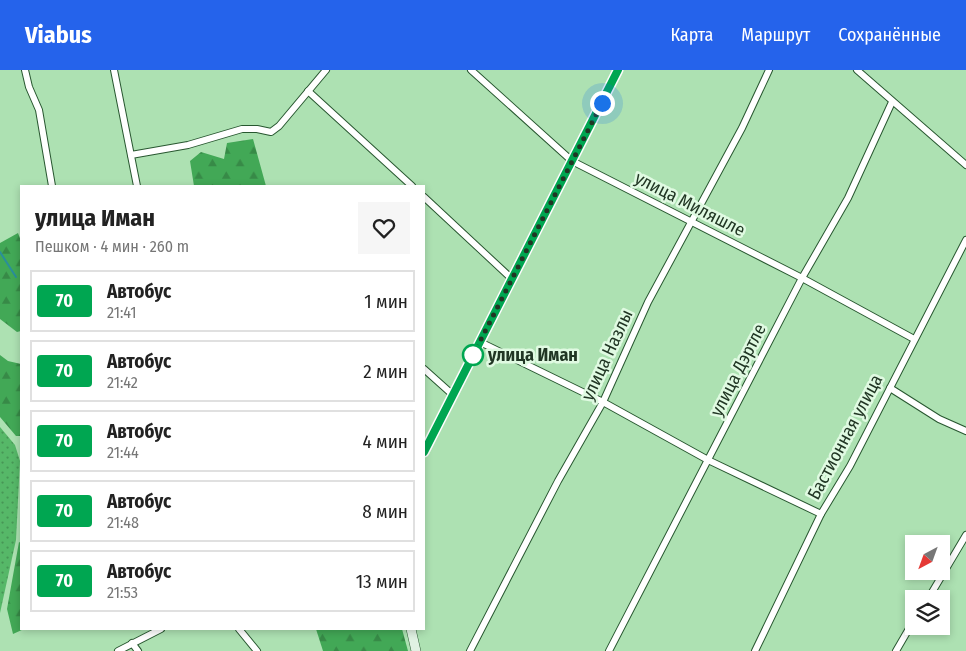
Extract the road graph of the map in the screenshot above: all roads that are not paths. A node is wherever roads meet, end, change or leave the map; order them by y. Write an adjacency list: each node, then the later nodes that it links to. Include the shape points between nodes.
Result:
1 (25, 70): 13 (street, via 39,110)
2 (114, 70): 10 (street)
3 (326, 70): 8 (street)
4 (472, 70): 11 (street, улица Миляшле)
5 (618, 70): 11 (street)
6 (769, 70): 17 (street, улица Назлы, via 746,120)
7 (856, 70): 9 (street)
8 (308, 91): 10 (street, via 272,132 242,129 188,145); 15 (street)
9 (892, 102): 12 (street); 20 (street, улица Дэртле, via 851,190)
10 (131, 155): 14 (street)
11 (572, 161): 17 (street, улица Миляшле); 19 (street)
12 (966, 165)
13 (52, 185)
14 (137, 185)
15 (411, 185)
16 (425, 198): 19 (street)
17 (691, 221): 20 (street, улица Миляшле); 26 (street, улица Назлы, via 648,302)
18 (966, 240): 21 (street, Бастионная улица)
19 (511, 278): 22 (street)
20 (802, 278): 21 (street, улица Миляшле); 29 (street, улица Дэртле)
21 (914, 340): 24 (street, Бастионная улица)
22 (480, 342): 25 (street); 26 (street)
23 (425, 370): 25 (street)
24 (890, 388): 27 (street, via 938,419); 30 (street, Бастионная улица)
25 (453, 395): 28 (street)
26 (603, 402): 29 (street); 42 (street, улица Назлы)
27 (966, 431)
28 (425, 450)
29 (708, 460): 30 (street); 43 (street, улица Дэртле)
30 (821, 514): 44 (street, Бастионная улица)
31 (966, 535): 32 (street)
32 (933, 590)
33 (159, 630): 37 (street)
34 (240, 630): 40 (street)
35 (410, 630): 41 (street)
36 (905, 635): 45 (street)
37 (132, 643): 38 (street); 39 (street)
38 (118, 651)
39 (138, 651)
40 (257, 651)
41 (416, 651)
42 (470, 651)
43 (609, 651)
44 (755, 651)
45 (896, 651)

